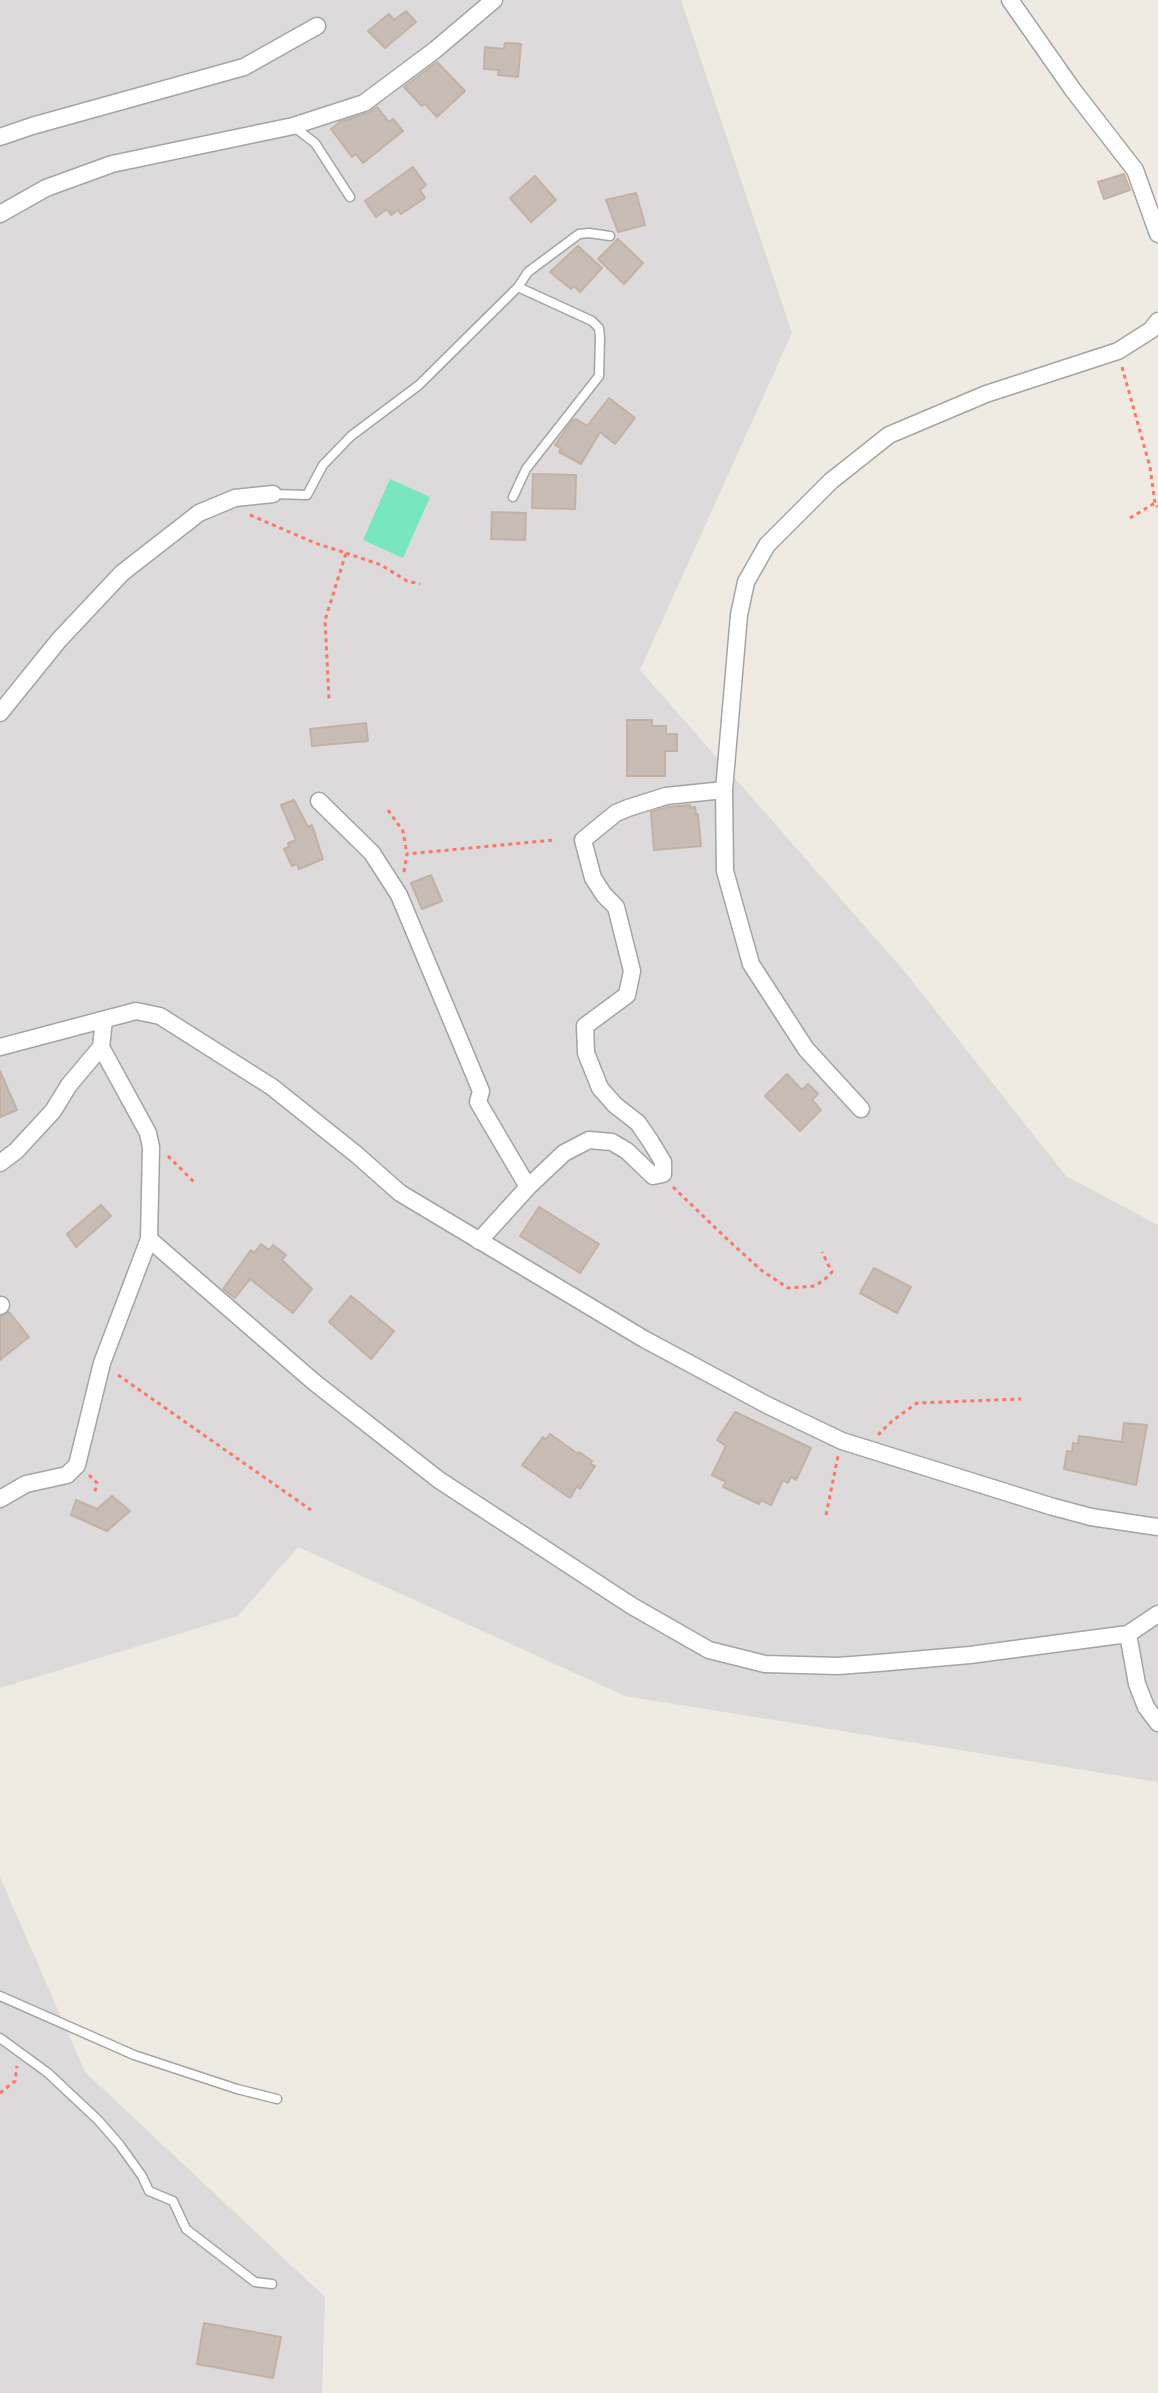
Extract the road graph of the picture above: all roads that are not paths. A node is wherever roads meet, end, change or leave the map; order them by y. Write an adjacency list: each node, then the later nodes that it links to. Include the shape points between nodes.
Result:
1 (494, 0): 4 (street, via 364,103)
2 (1010, 0): 8 (street, via 1135,170)
3 (317, 26): 5 (street, via 244,67)
4 (293, 126): 6 (lane, via 315,143); 7 (street, via 112,164 46,188)
5 (0, 137)
6 (350, 197)
7 (0, 214)
8 (1158, 234)
9 (610, 236): 10 (lane, via 579,234 528,272)
10 (518, 287): 12 (lane, via 419,385 351,436 323,465 307,495); 13 (lane, via 592,321 600,337 599,376 526,469)
11 (1158, 321): 15 (street, via 1118,351 986,394 889,435 831,481 767,545 746,582 739,615)
12 (273, 494): 14 (street, via 235,498 199,513 122,573)
13 (513, 497)
14 (0, 713)
15 (724, 790): 20 (street, via 725,871 751,964 806,1049); 22 (street, via 666,796 628,808 583,840 593,878 616,907 632,971 627,995 585,1026 586,1053 600,1088 638,1123 663,1162 663,1174 653,1176 612,1142 589,1140 564,1153)
16 (319, 801): 22 (street, via 372,853 399,895 481,1091 478,1102)
17 (104, 1020): 18 (street); 19 (street); 24 (street, via 136,1011 160,1016 272,1087 400,1193)
18 (0, 1047)
19 (101, 1047): 21 (street, via 53,1111); 23 (street, via 148,1133)
20 (861, 1109)
21 (0, 1163)
22 (528, 1187): 24 (street)
23 (149, 1239): 25 (street, via 102,1363 77,1465 67,1475 26,1484); 28 (street, via 314,1382 439,1480 709,1650 765,1664 838,1666)
24 (479, 1241): 26 (street, via 644,1339 842,1441 1050,1506)
25 (0, 1499)
26 (1158, 1527)
27 (1158, 1614): 28 (street)
28 (1128, 1634): 29 (street, via 1137,1684)
29 (1158, 1723)
30 (0, 1996): 32 (lane, via 134,2055)
31 (0, 2038): 33 (lane, via 98,2120 149,2191 173,2201 186,2229 255,2282)
32 (277, 2099)
33 (272, 2284)

